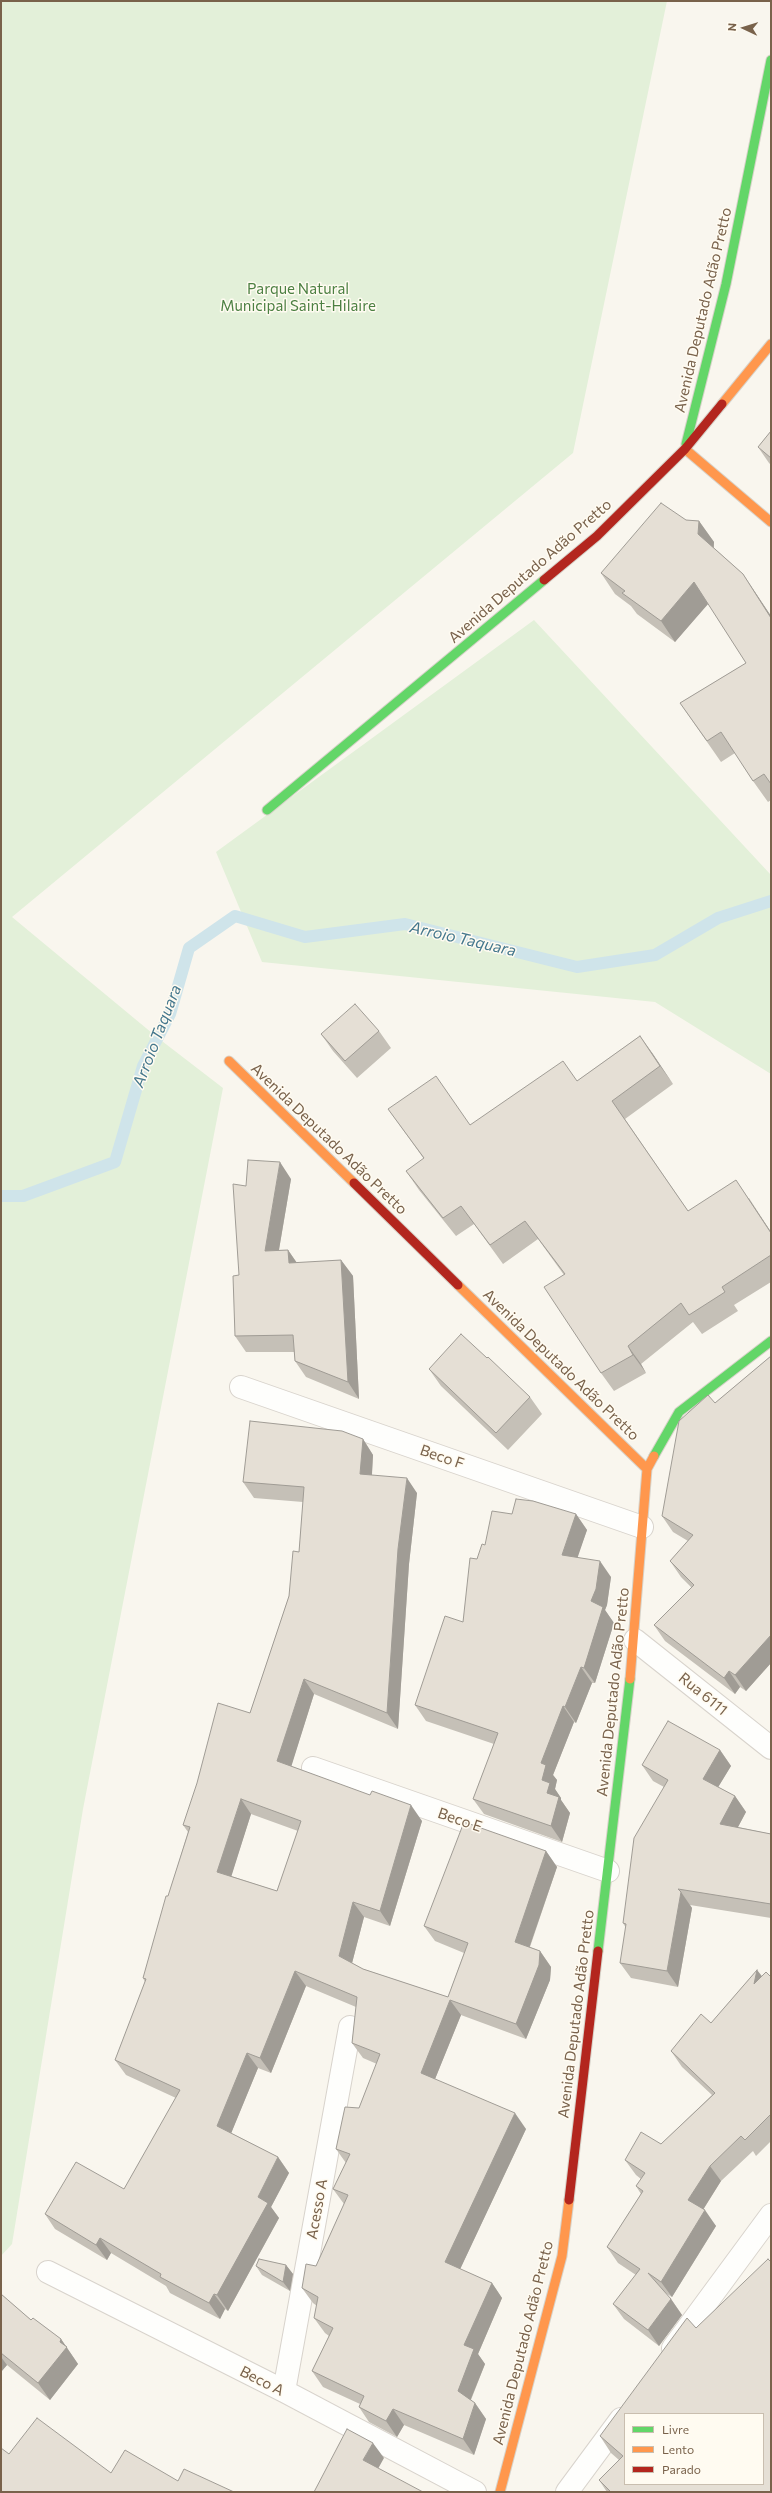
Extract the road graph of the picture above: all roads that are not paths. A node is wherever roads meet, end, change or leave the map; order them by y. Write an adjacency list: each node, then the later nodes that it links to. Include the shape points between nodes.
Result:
1 (771, 60): 3 (street, Avenida Deputado Adão Pretto, via 726,284)
2 (771, 344): 3 (street)
3 (685, 449): 4 (street); 5 (street, Avenida Deputado Adão Pretto, via 597,536)
4 (771, 522)
5 (267, 810)
6 (229, 1062): 9 (street, Avenida Deputado Adão Pretto)
7 (771, 1340): 9 (street, via 679,1412)
8 (241, 1387): 10 (street, Beco F)
9 (647, 1470): 10 (street, Avenida Deputado Adão Pretto)
10 (642, 1527): 11 (street, Avenida Deputado Adão Pretto)
11 (635, 1640): 12 (street, Rua 6111); 14 (street, Avenida Deputado Adão Pretto)
12 (771, 1748)
13 (313, 1768): 14 (street, Beco E)
14 (608, 1871): 24 (street, Avenida Deputado Adão Pretto, via 562,2256)
15 (350, 2027): 19 (street, Acesso A)
16 (771, 2215): 18 (street)
17 (48, 2272): 19 (street, Beco A)
18 (660, 2366)
19 (284, 2391): 23 (street, Beco A)
20 (632, 2404): 21 (street)
21 (625, 2413)
22 (624, 2415): 25 (street)
23 (475, 2492)
24 (500, 2492)
25 (567, 2492)

